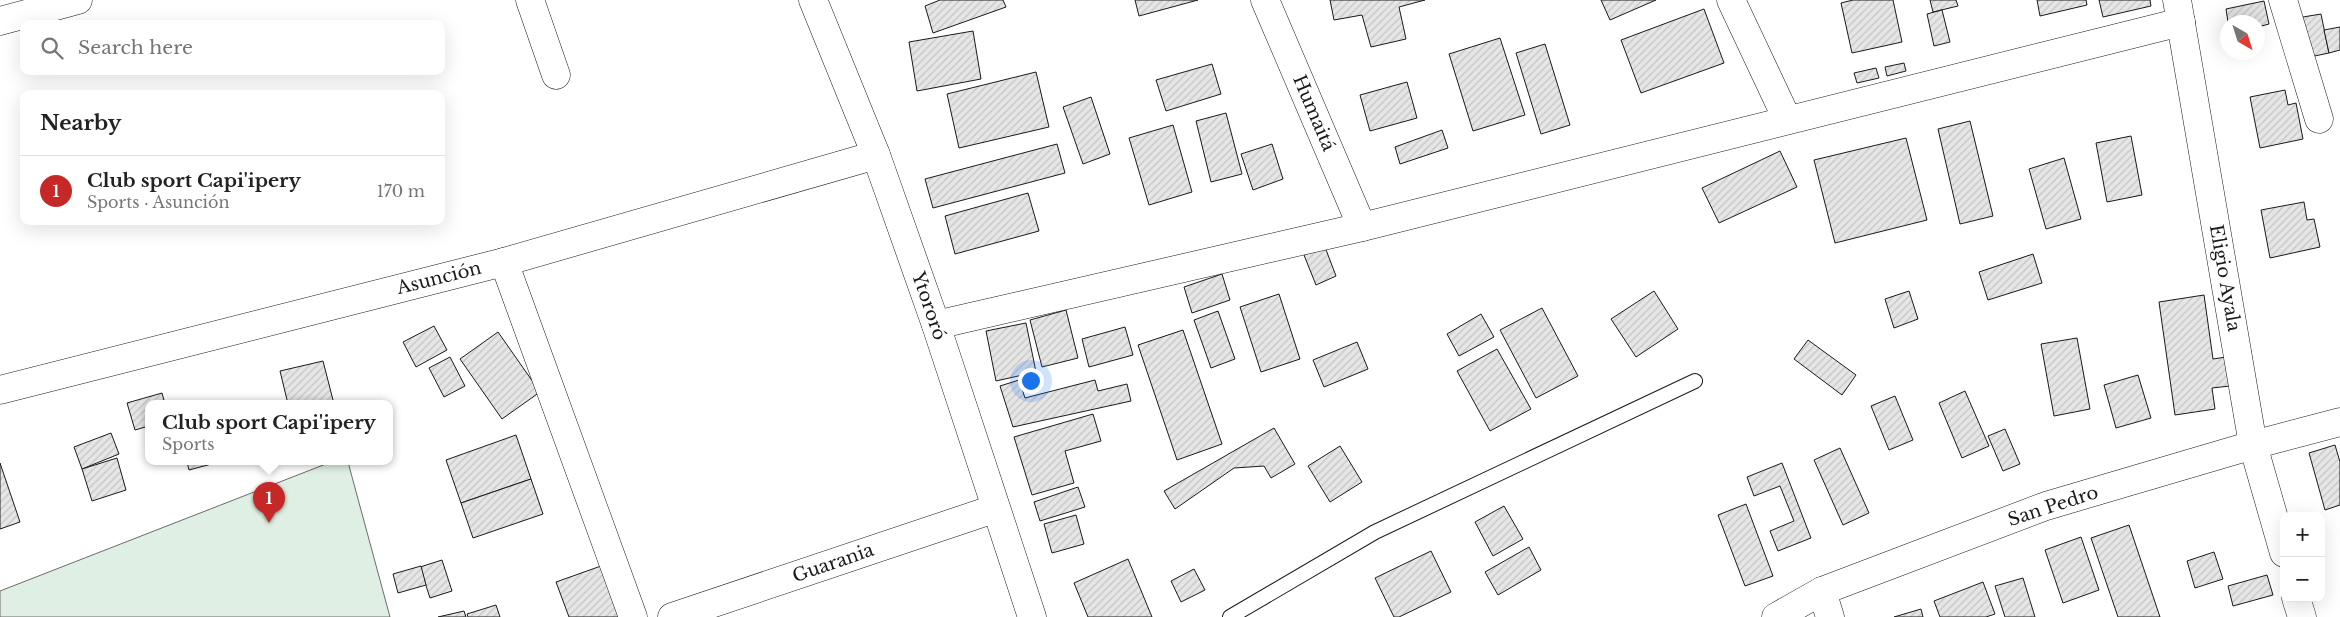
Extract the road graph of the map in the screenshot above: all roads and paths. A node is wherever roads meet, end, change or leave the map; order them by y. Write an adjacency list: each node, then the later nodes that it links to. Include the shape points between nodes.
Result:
1 (78, 0): 8 (street)
2 (530, 0): 9 (street)
3 (813, 0): 12 (street, Ytororó)
4 (1265, 0): 13 (street, Humaitá)
5 (1731, 0): 10 (street)
6 (2283, 0): 11 (street)
7 (2179, 6): 10 (street); 19 (street, Eligio Ayala)
8 (0, 21)
9 (556, 75)
10 (1787, 119): 13 (street)
11 (2319, 119)
12 (876, 154): 14 (street, Asunción); 15 (street, Ytororó)
13 (1362, 227): 15 (street)
14 (504, 262): 17 (street, Asunción); 25 (street)
15 (936, 325): 20 (street, Ytororó)
16 (1695, 381): 27 (lane, via 1375,532)
17 (0, 390)
18 (2340, 422): 19 (street, San Pedro)
19 (2253, 445): 21 (street, Eligio Ayala); 22 (street, San Pedro, via 2046,506)
20 (994, 509): 24 (street, Guarania); 26 (street, Ytororó)
21 (2280, 539)
22 (1822, 591): 28 (street, San Pedro); 29 (street)
23 (2297, 602): 30 (street)
24 (685, 615)
25 (633, 617)
26 (1032, 617)
27 (1230, 617)
28 (1776, 617)
29 (1830, 617)
30 (2302, 617)

